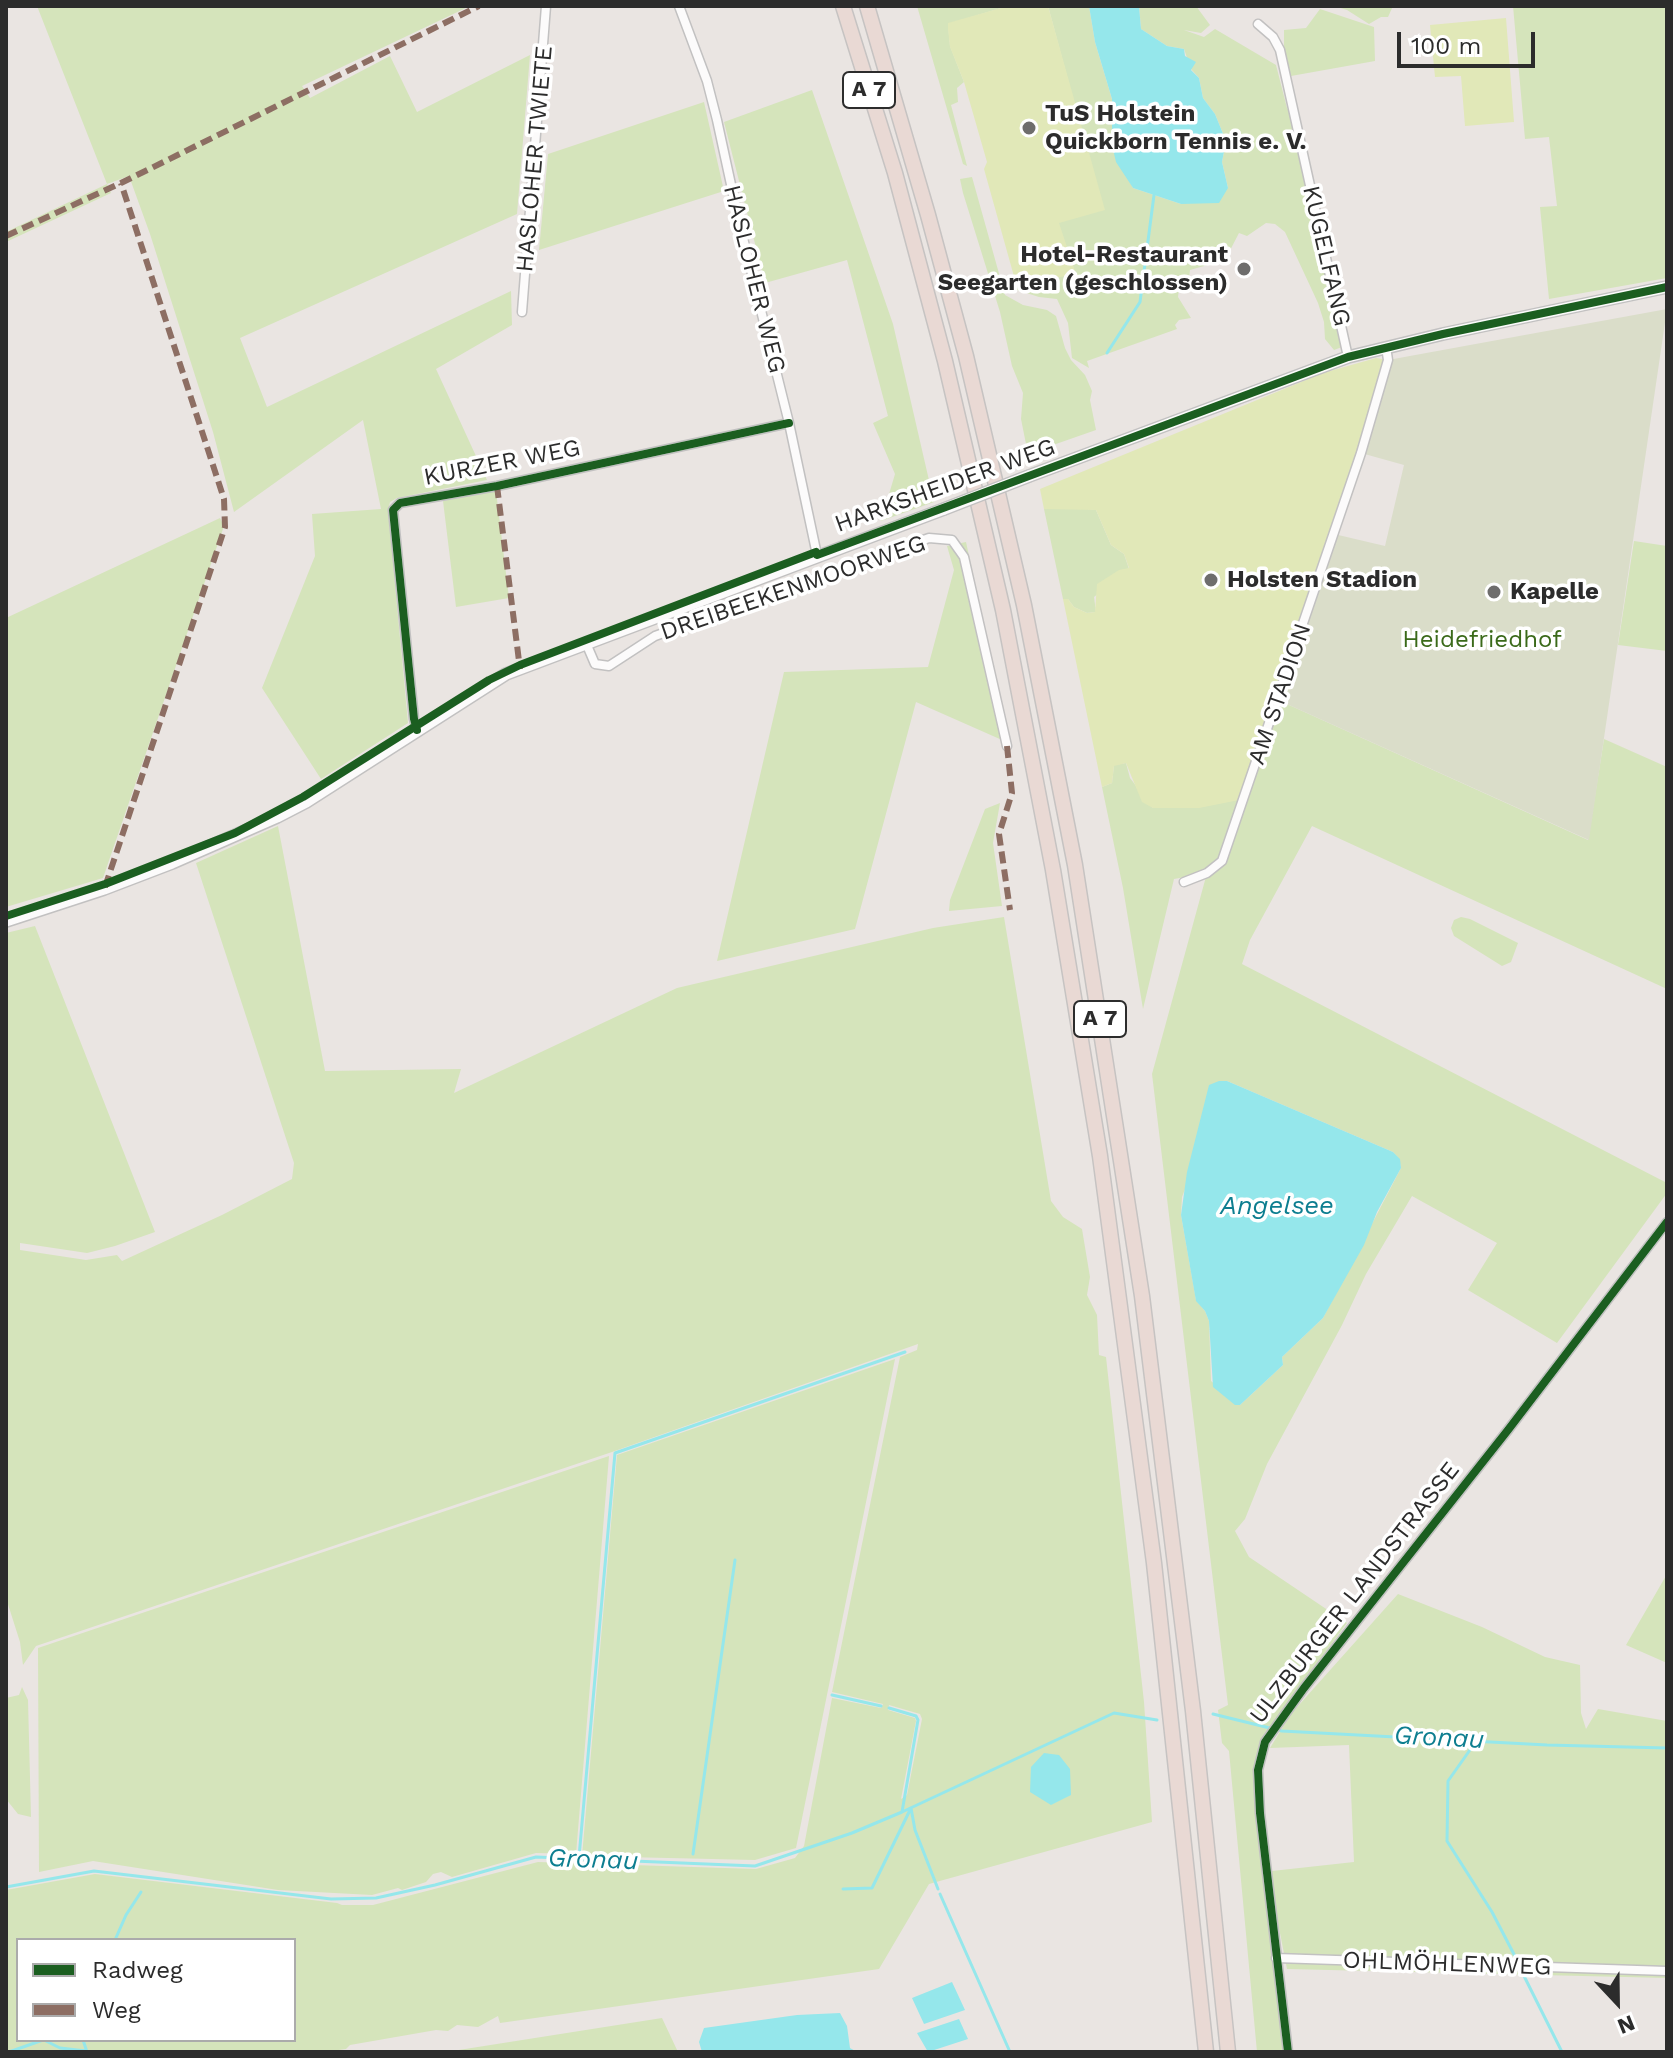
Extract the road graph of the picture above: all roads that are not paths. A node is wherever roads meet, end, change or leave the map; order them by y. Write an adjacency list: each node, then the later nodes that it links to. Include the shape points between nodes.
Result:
1 (546, 6): 7 (street, HASLOHER TWIETE)
2 (679, 6): 10 (street, HASLOHER WEG, via 707,81)
3 (843, 6): 20 (highway, A 7, via 895,173 955,404 1003,610 1056,885 1100,1156 1152,1548)
4 (867, 6): 21 (highway, A 7, via 969,372 1024,605 1075,865 1142,1296)
5 (1258, 24): 9 (street, KUGELFANG, via 1280,50)
6 (1667, 287): 8 (main road, HARKSHEIDER WEG)
7 (522, 312)
8 (1386, 347): 9 (main road, HARKSHEIDER WEG); 15 (street, AM STADION, via 1388,360 1361,453 1222,861)
9 (1348, 357): 11 (main road, HARKSHEIDER WEG, bridge)
10 (789, 423): 11 (street, HASLOHER WEG); 13 (street, KURZER WEG, via 400,503 393,510)
11 (817, 555): 12 (main road, HARKSHEIDER WEG)
12 (586, 643): 13 (main road, HARKSHEIDER WEG, via 506,674); 14 (street, DREIBEEKENMOORWEG, via 595,664 609,666 655,636 941,537 952,540 964,557)
13 (417, 730): 16 (main road, HARKSHEIDER WEG, via 306,802 236,836)
14 (1007, 746)
15 (1184, 882)
16 (6, 921)
17 (1667, 1222): 18 (street, ULZBURGER LANDSTRASSE, via 1265,1742 1258,1770 1260,1813)
18 (1276, 1958): 19 (street, OHLMÖHLENWEG); 22 (street, ULZBURGER LANDSTRASSE)
19 (1667, 1971)
20 (1206, 2052)
21 (1228, 2052)
22 (1288, 2052)

